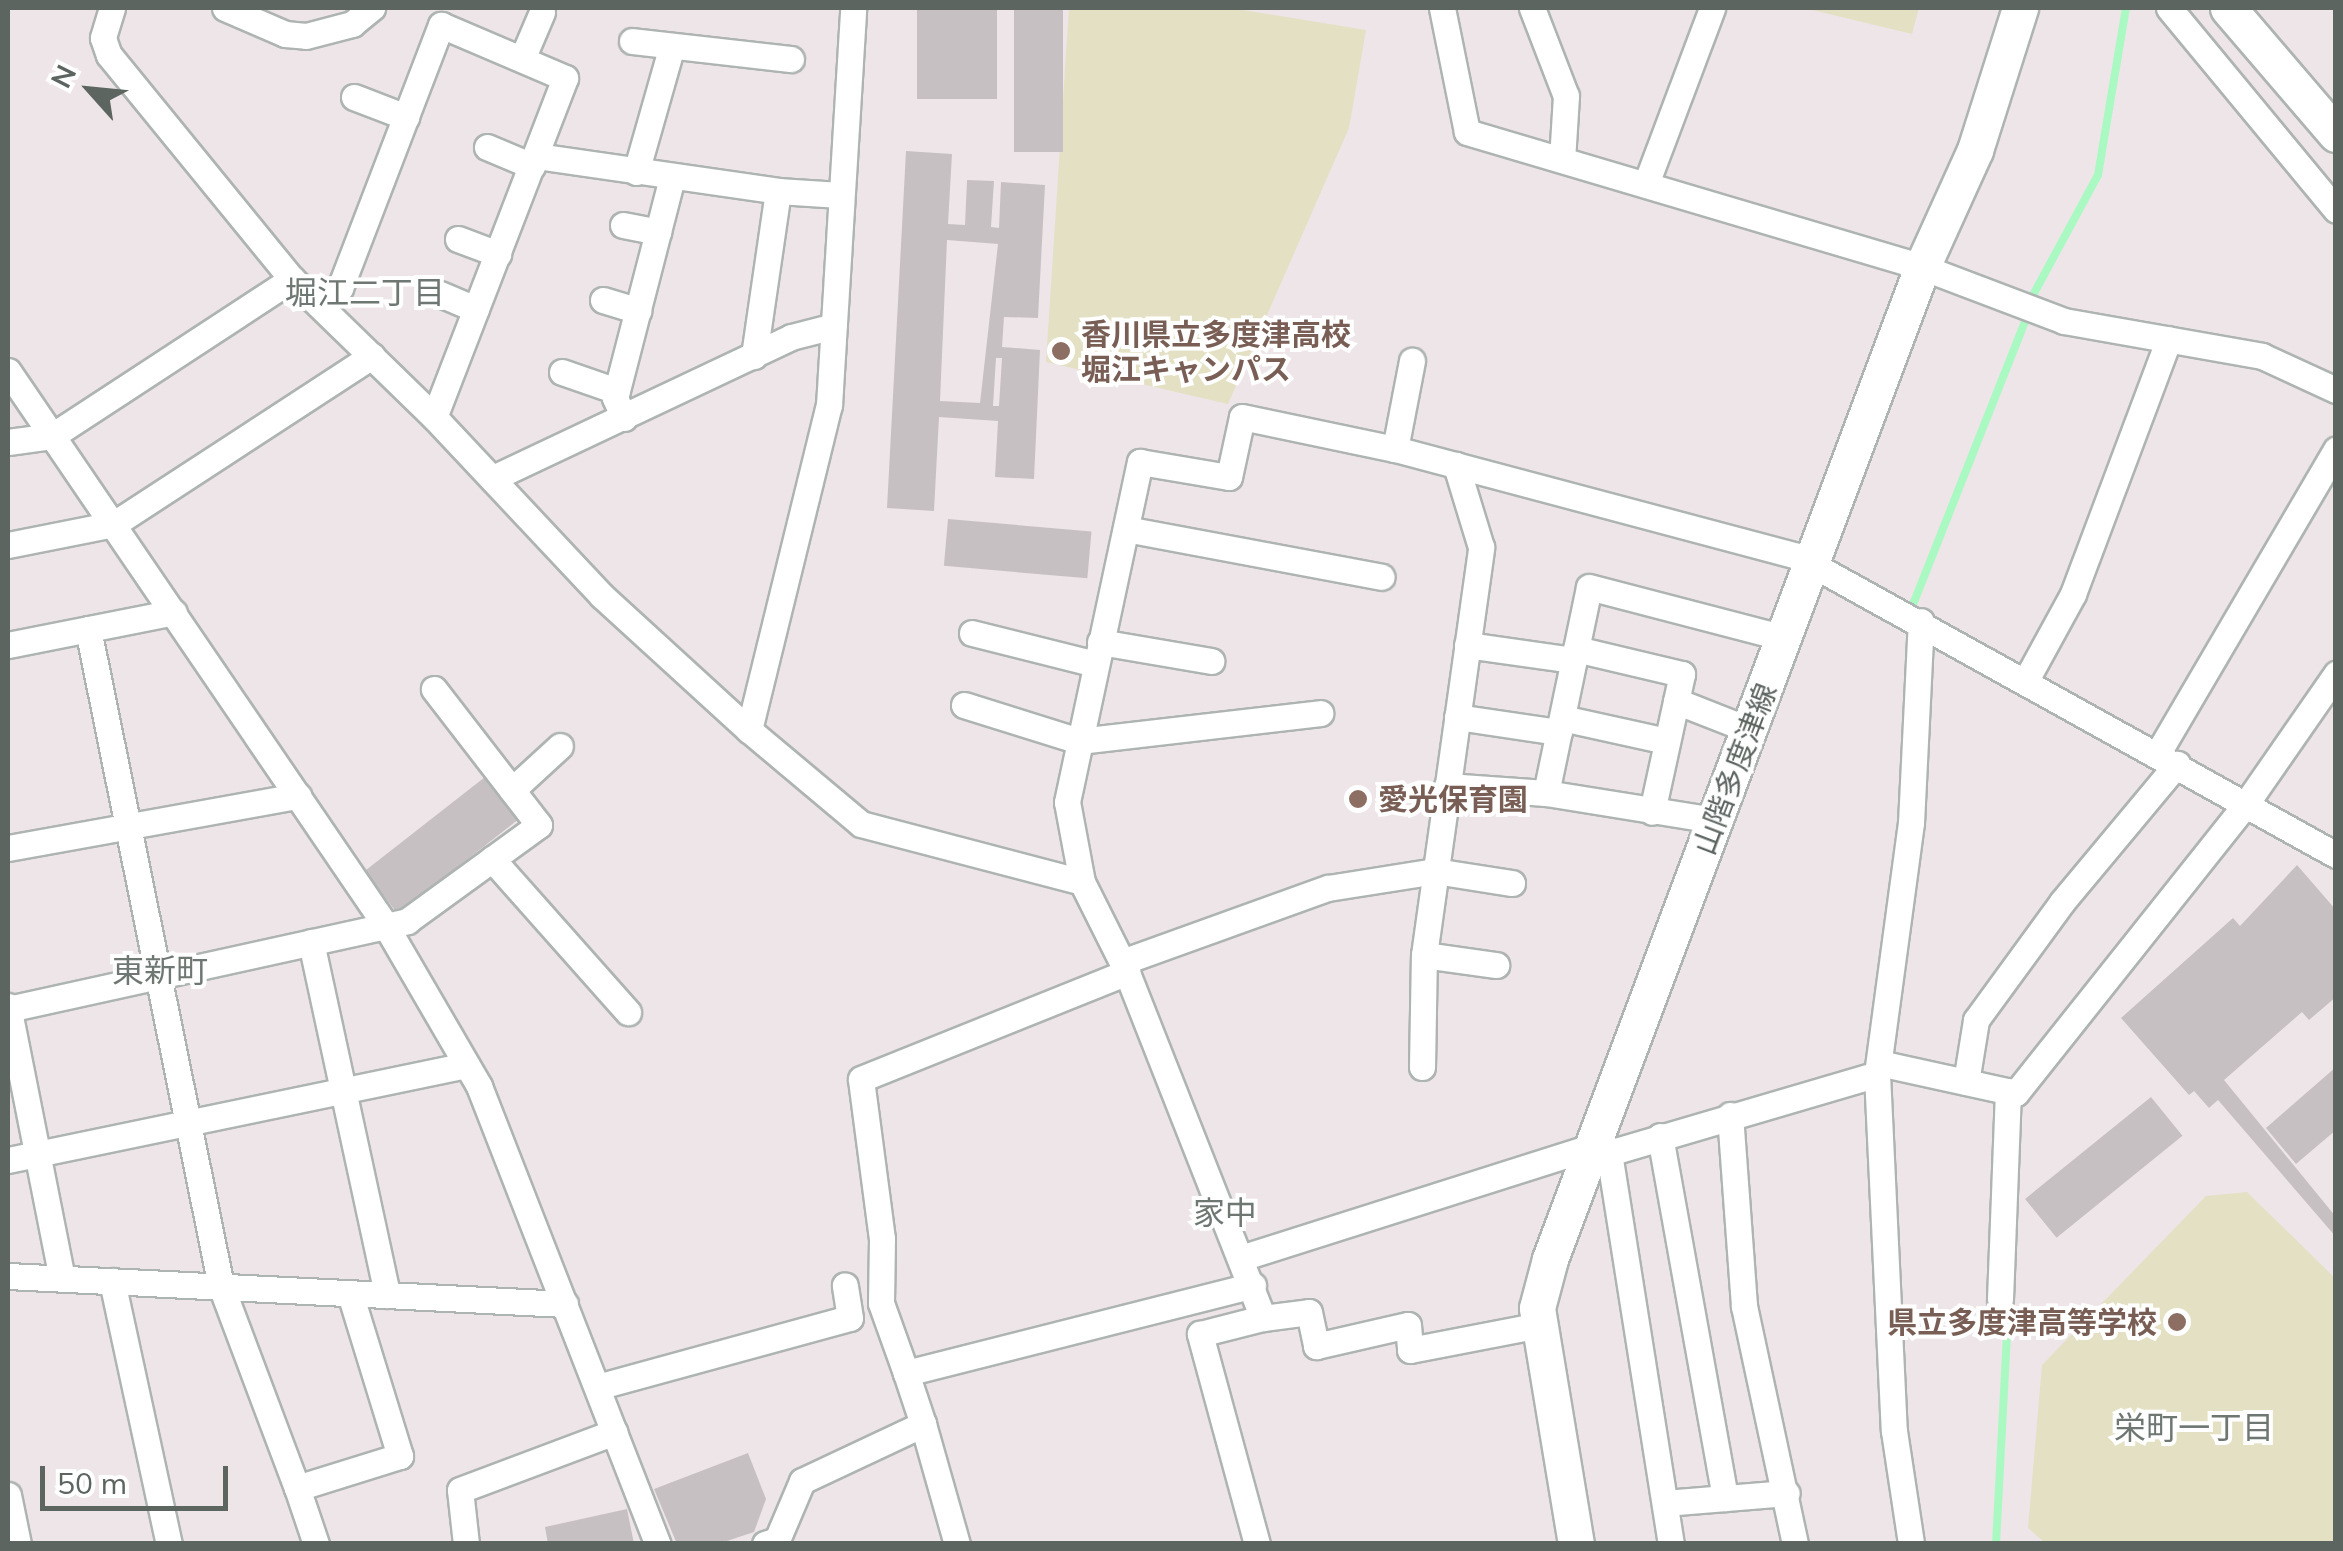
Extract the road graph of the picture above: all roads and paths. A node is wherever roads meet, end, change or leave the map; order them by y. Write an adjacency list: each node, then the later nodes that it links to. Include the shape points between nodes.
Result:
1 (112, 8): 34 (street, via 102,38 108,55)
2 (225, 8): 3 (street, via 306,36 352,24)
3 (372, 8)
4 (852, 8): 27 (street)
5 (1442, 8): 21 (street, via 1467,132)
6 (1532, 8): 21 (street, via 1566,96)
7 (1712, 8): 25 (street)
8 (2020, 8): 33 (main road, 山階多度津線, via 1975,150)
9 (2169, 8): 28 (street)
10 (2228, 8): 19 (main road)
11 (542, 12): 15 (street)
12 (444, 16): 15 (street); 18 (street)
13 (632, 42): 14 (street)
14 (672, 46): 16 (street); 23 (street)
15 (522, 59): 22 (street, via 565,78)
16 (791, 59)
17 (354, 97): 18 (street)
18 (406, 116): 37 (street, via 340,288)
19 (2336, 134)
20 (487, 147): 22 (street)
21 (1562, 159): 25 (street)
22 (534, 161): 23 (street); 32 (street)
23 (636, 172): 24 (street)
24 (672, 178): 26 (street); 30 (street)
25 (1646, 184): 33 (street)
26 (778, 191): 27 (street); 43 (street)
27 (840, 195): 40 (street)
28 (2336, 210)
29 (623, 224): 30 (street)
30 (658, 232): 39 (street)
31 (458, 239): 32 (street)
32 (498, 254): 38 (street)
33 (1922, 267): 41 (street, via 2064,322); 60 (main road, 山階多度津線)
34 (292, 280): 37 (street); 51 (street)
35 (440, 294): 38 (street)
36 (603, 300): 39 (street)
37 (324, 306): 42 (street)
38 (476, 309): 49 (street)
39 (638, 311): 48 (street)
40 (834, 326): 43 (street); 80 (street, via 829,405)
41 (2168, 340): 47 (street, via 2262,356); 73 (street, via 2073,594)
42 (372, 356): 49 (street); 57 (street)
43 (754, 356): 50 (street)
44 (1412, 362): 53 (street)
45 (8, 372): 51 (street)
46 (562, 372): 48 (street)
47 (2336, 390)
48 (617, 391): 50 (street)
49 (434, 417): 56 (street)
50 (624, 418): 56 (street)
51 (52, 436): 52 (street); 57 (street)
52 (8, 442)
53 (1395, 449): 55 (street); 58 (street, via 1242,418 1229,477 1140,462)
54 (2336, 449): 85 (street)
55 (1456, 466): 60 (street, via 1797,556); 68 (street, via 1480,548)
56 (493, 478): 80 (street, via 602,596)
57 (114, 524): 59 (street); 62 (street)
58 (1126, 530): 61 (street); 69 (street)
59 (8, 545)
60 (1812, 567): 63 (street); 66 (main road, 山階多度津線)
61 (1382, 577)
62 (174, 612): 64 (street); 89 (street)
63 (1920, 620): 73 (street); 110 (street, via 1911,823)
64 (88, 629): 67 (street); 93 (street)
65 (972, 633): 69 (street)
66 (1785, 638): 70 (street, via 1589,586); 81 (main road, 山階多度津線)
67 (8, 645)
68 (1468, 645): 70 (street); 78 (street)
69 (1098, 653): 71 (street); 82 (street)
70 (1575, 654): 75 (street, via 1682,674); 79 (street)
71 (1210, 661)
72 (2336, 674): 90 (street)
73 (2026, 680): 85 (street)
74 (434, 690): 87 (street)
75 (1676, 701): 81 (street); 83 (street)
76 (964, 705): 82 (street)
77 (1320, 713): 82 (street)
78 (1458, 717): 79 (street); 86 (street)
79 (1560, 725): 83 (street); 88 (street)
80 (748, 730): 98 (street, via 861,824)
81 (1750, 730): 92 (main road, 山階多度津線)
82 (1079, 741): 98 (street, via 1067,802)
83 (1667, 741): 91 (street)
84 (560, 746): 87 (street)
85 (2167, 759): 90 (street); 111 (street, via 1976,1020)
86 (1447, 786): 88 (street); 97 (street)
87 (512, 790): 96 (street, via 539,824)
88 (1546, 793): 91 (street)
89 (298, 796): 93 (street); 100 (street)
90 (2244, 805): 95 (street); 113 (street, via 2016,1093)
91 (1652, 812): 92 (street)
92 (1715, 820): 117 (main road, 山階多度津線)
93 (128, 827): 94 (street); 105 (street)
94 (8, 848)
95 (2336, 855)
96 (492, 859): 100 (street, via 407,921); 107 (street)
97 (1436, 871): 99 (street); 102 (street); 104 (street, via 1328,888)
98 (1082, 882): 104 (street)
99 (1512, 882)
100 (386, 926): 101 (street); 108 (street)
101 (311, 942): 105 (street); 112 (street)
102 (1424, 955): 103 (street); 109 (street)
103 (1496, 965)
104 (1124, 967): 120 (street); 133 (street, via 862,1078 882,1240 881,1303)
105 (158, 974): 106 (street); 115 (street)
106 (8, 1008): 118 (street)
107 (628, 1012)
108 (466, 1065): 112 (street); 130 (street)
109 (1422, 1067)
110 (1878, 1069): 111 (street); 114 (street); 153 (street, via 1894,1431)
111 (1966, 1082): 113 (street)
112 (343, 1091): 115 (street); 128 (street)
113 (2008, 1091): 129 (street)
114 (1730, 1115): 116 (street); 138 (street, via 1744,1306)
115 (188, 1123): 118 (street); 125 (street)
116 (1660, 1136): 117 (street); 140 (street)
117 (1599, 1150): 120 (street); 132 (main road, 山階多度津線, via 1550,1259 1537,1308); 141 (street)
118 (36, 1154): 119 (street); 122 (street)
119 (8, 1160)
120 (1244, 1257): 124 (street)
121 (8, 1276): 122 (street)
122 (62, 1278): 123 (street)
123 (112, 1281): 125 (street); 143 (street)
124 (1253, 1284): 131 (street); 133 (street)
125 (221, 1286): 127 (street); 137 (street)
126 (845, 1286): 134 (street, via 850,1318)
127 (350, 1293): 128 (street); 137 (street, via 400,1456)
128 (387, 1295): 130 (street)
129 (2000, 1299)
130 (564, 1304): 134 (street)
131 (1264, 1318): 132 (street, via 1309,1312 1316,1346 1408,1325 1410,1350); 149 (street, via 1200,1334)
132 (1540, 1325): 150 (main road, 山階多度津線)
133 (906, 1373): 135 (street)
134 (596, 1387): 136 (street)
135 (923, 1424): 147 (street, via 802,1482 776,1540); 148 (street)
136 (614, 1432): 145 (street, via 460,1490); 146 (street)
137 (298, 1488): 144 (street)
138 (1787, 1493): 140 (street); 152 (street)
139 (8, 1495): 142 (street)
140 (1724, 1498): 141 (street)
141 (1665, 1503): 151 (street)
142 (18, 1544)
143 (169, 1544)
144 (316, 1544)
145 (466, 1544)
146 (658, 1544)
147 (765, 1544)
148 (957, 1544)
149 (1257, 1544)
150 (1576, 1544)
151 (1672, 1544)
152 (1795, 1544)
153 (1911, 1544)

